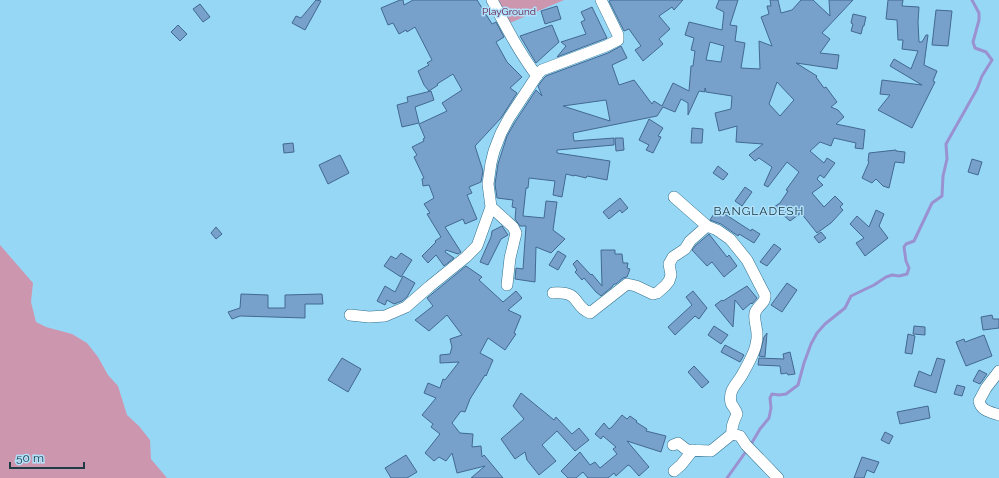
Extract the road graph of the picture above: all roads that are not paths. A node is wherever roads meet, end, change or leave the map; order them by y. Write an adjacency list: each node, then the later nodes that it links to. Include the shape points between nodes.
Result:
1 (492, 0): 3 (street, via 510,36)
2 (601, 0): 3 (street, via 618,35 617,42 542,70)
3 (537, 76): 5 (street, via 509,118 494,151 488,180)
4 (674, 197): 6 (street)
5 (491, 207): 7 (street, via 516,233); 9 (street, via 477,246 406,307 385,316)
6 (707, 226): 8 (street, via 685,249 672,257 669,264 670,278 657,293 653,294 628,284 590,313 570,294); 12 (street, via 724,234 739,250 751,266 765,294 764,301 755,315 758,333 756,344 742,376 734,384 731,403 737,412)
7 (507, 285)
8 (553, 293)
9 (350, 315)
10 (999, 371): 11 (street, via 979,401 984,410)
11 (999, 415)
12 (732, 434): 14 (street, via 711,451); 16 (street, via 740,436)
13 (673, 445): 14 (street, via 678,443 687,450)
14 (693, 450): 15 (street)
15 (674, 471)
16 (778, 478)

